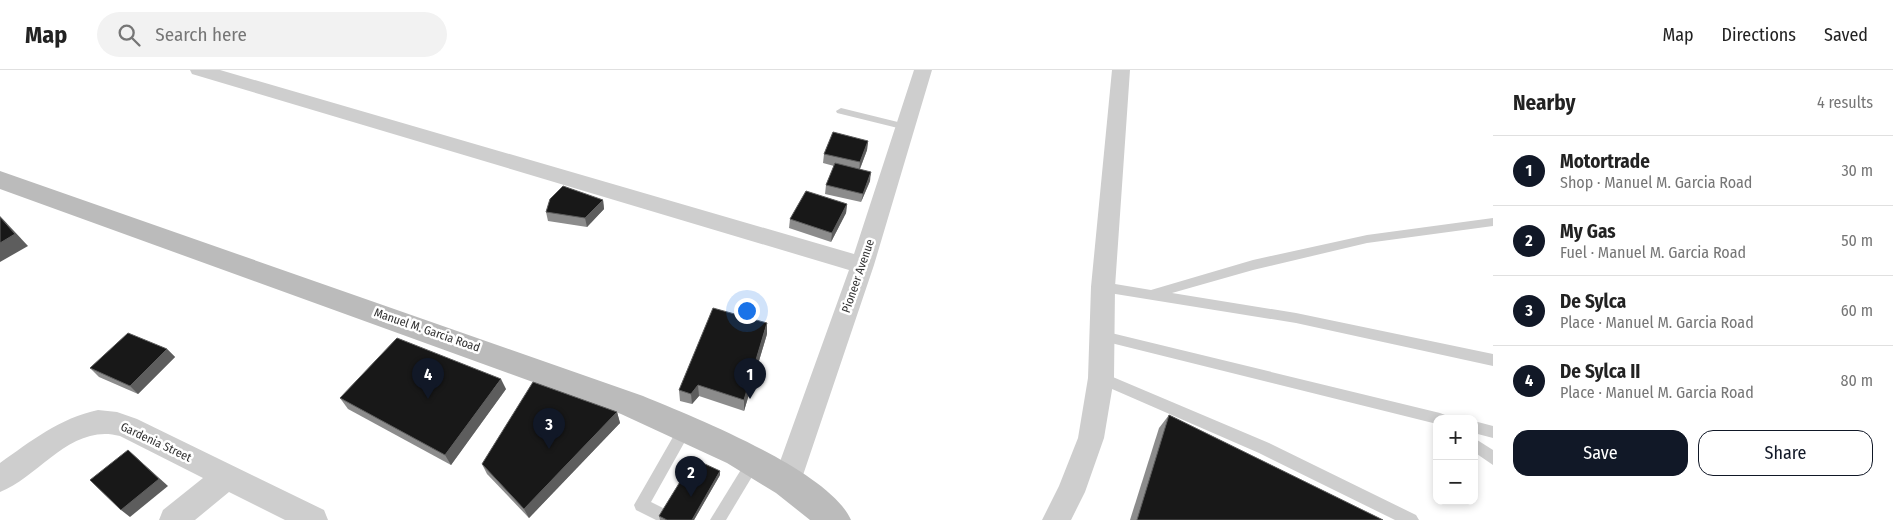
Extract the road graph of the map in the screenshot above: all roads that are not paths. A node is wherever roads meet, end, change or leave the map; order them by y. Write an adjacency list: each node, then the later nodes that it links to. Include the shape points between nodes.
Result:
1 (199, 70): 8 (street)
2 (924, 70): 5 (street, Pioneer Avenue)
3 (1121, 70): 9 (street)
4 (841, 111): 5 (lane)
5 (906, 127): 8 (street, Pioneer Avenue)
6 (0, 180): 15 (main road, Manuel M. Garcia Road, via 547,373)
7 (1493, 222): 10 (lane, via 1367,238 1253,265)
8 (862, 265): 23 (street, Pioneer Avenue)
9 (1103, 287): 10 (lane); 11 (street)
10 (1151, 295): 12 (lane, via 1296,318)
11 (1104, 336): 13 (street); 14 (lane)
12 (1493, 360)
13 (1100, 378): 29 (street, via 1091,438); 30 (lane, via 1264,448)
14 (1433, 417)
15 (686, 427): 20 (main road, Manuel M. Garcia Road); 26 (lane, via 640,505)
16 (1478, 428): 17 (lane)
17 (1493, 432)
18 (1478, 447): 19 (lane)
19 (1493, 458)
20 (754, 460): 23 (main road, Manuel M. Garcia Road); 27 (lane)
21 (227, 476): 22 (street, Gardenia Street, via 128,427 113,422 97,422 77,427); 24 (street); 25 (street, Gardenia Street)
22 (0, 478)
23 (787, 481): 28 (main road, Manuel M. Garcia Road)
24 (173, 520)
25 (314, 520)
26 (672, 520)
27 (718, 520)
28 (834, 520)
29 (1056, 520)
30 (1411, 520)

